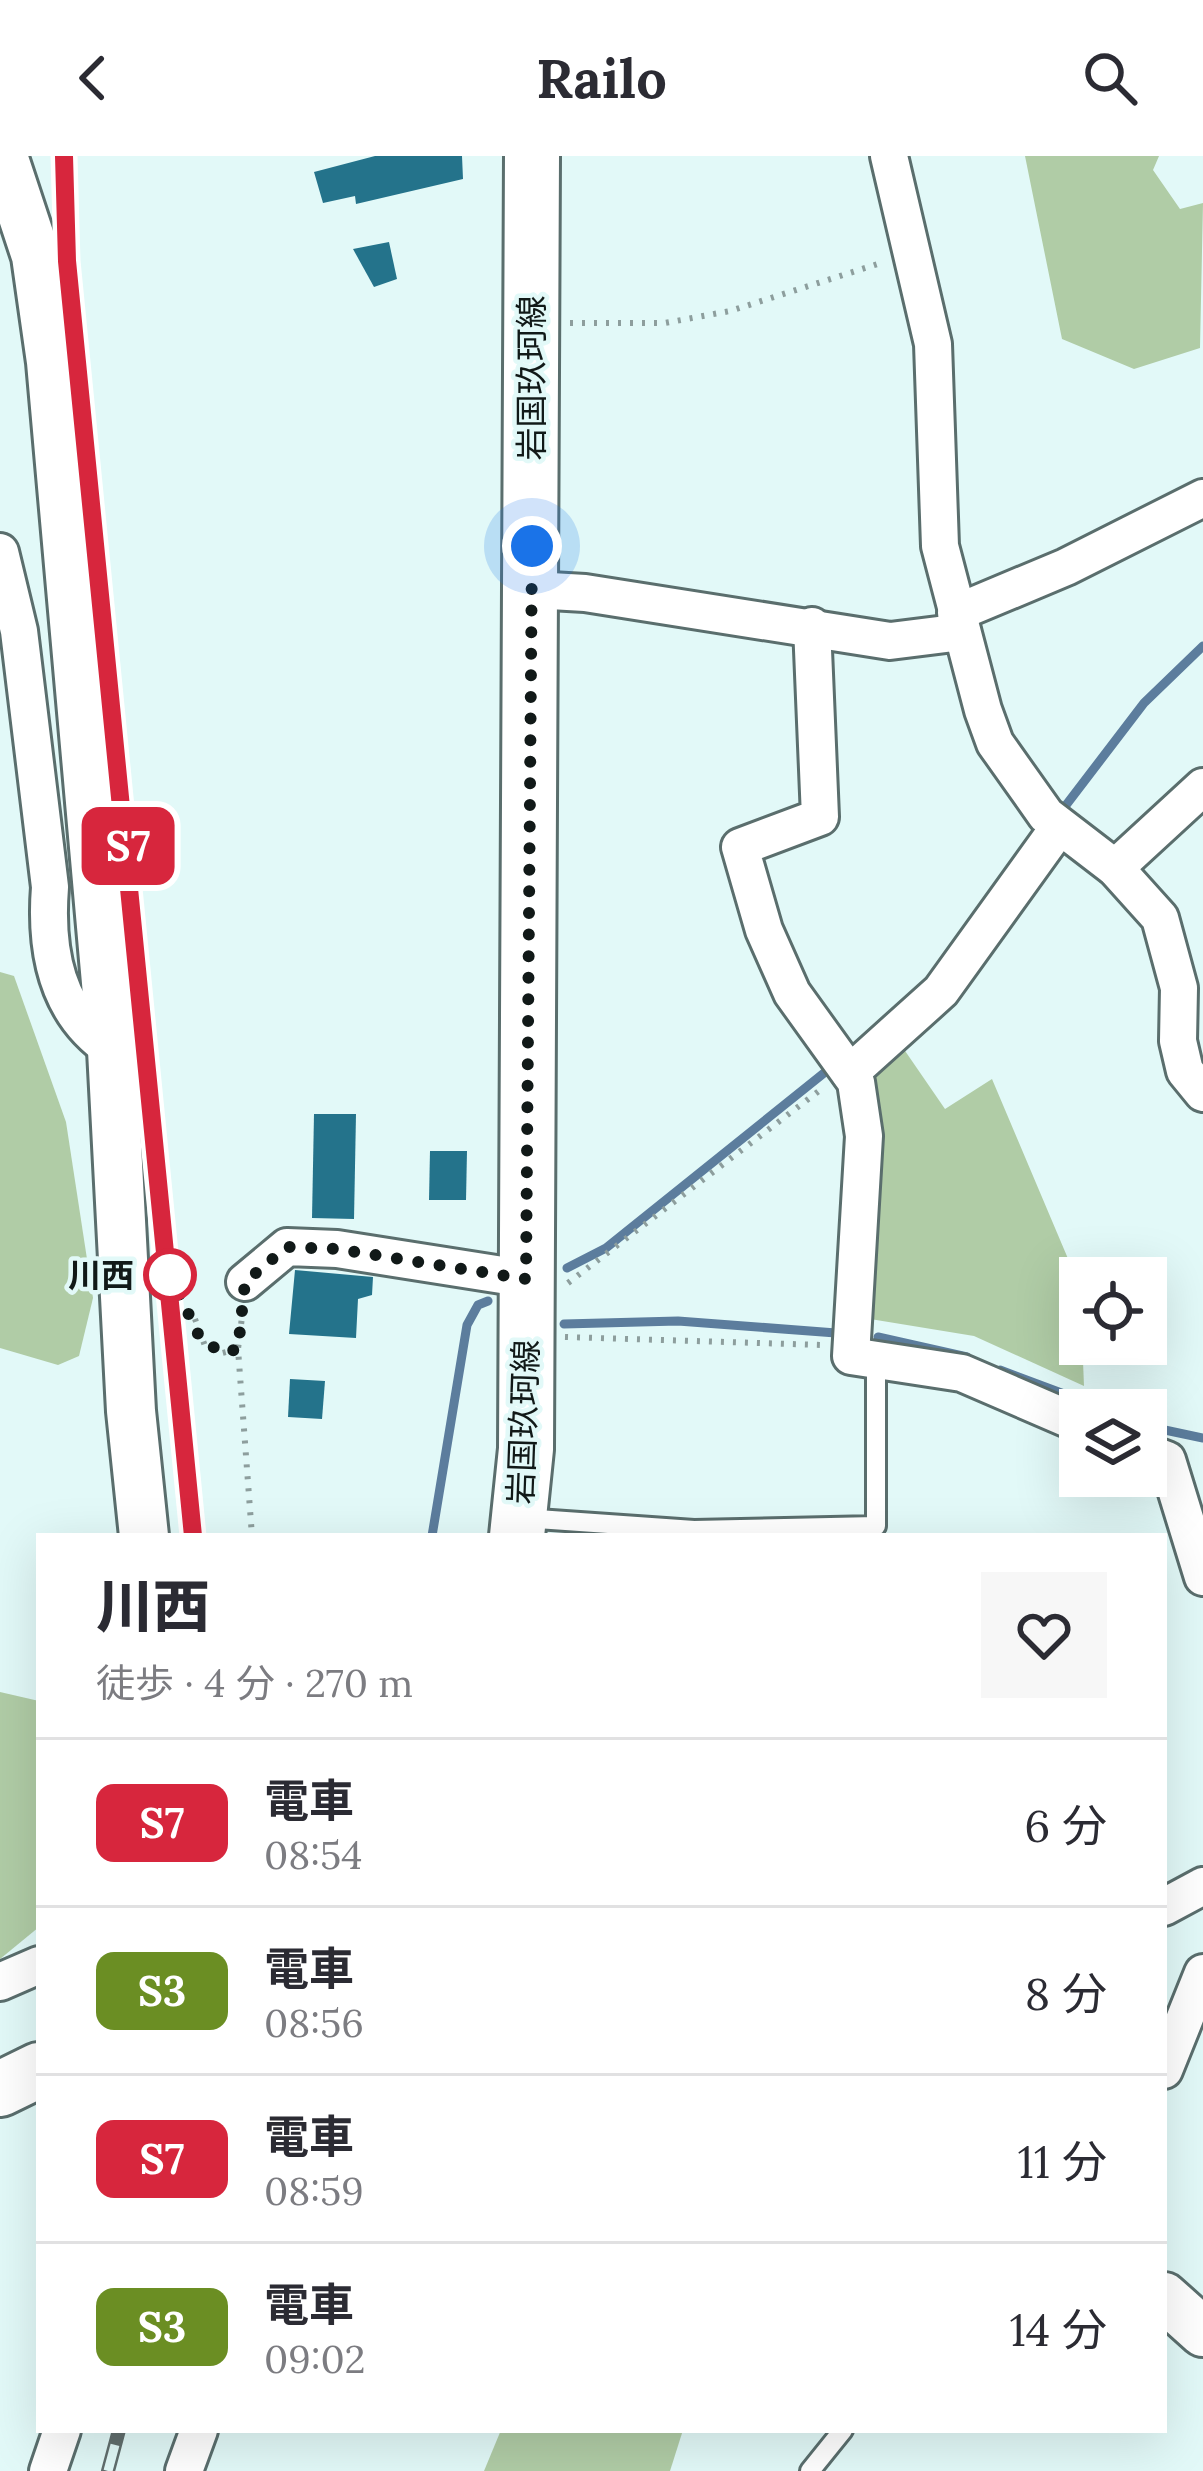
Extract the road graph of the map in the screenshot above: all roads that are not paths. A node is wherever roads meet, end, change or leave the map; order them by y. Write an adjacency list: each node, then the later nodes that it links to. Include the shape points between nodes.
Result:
1 (2, 156): 12 (street, via 36,256 51,362)
2 (532, 156): 6 (main road, 岩国玖珂線)
3 (889, 156): 7 (street, via 933,344 934,484)
4 (1203, 498): 7 (street)
5 (0, 552): 12 (street, via 19,631 58,988 86,1033)
6 (533, 590): 8 (street); 16 (main road, 岩国玖珂線)
7 (959, 622): 8 (street, via 890,641); 10 (street, via 995,743)
8 (812, 626): 13 (street, via 820,817 740,847 792,993)
9 (1203, 787): 11 (street)
10 (1059, 827): 11 (street); 13 (street, via 941,991)
11 (1114, 868): 14 (street, via 1160,918 1179,988 1185,1071)
12 (112, 1050): 22 (street)
13 (844, 1065): 17 (street, via 864,1136)
14 (1203, 1093)
15 (245, 1282): 16 (street, via 287,1247)
16 (540, 1284): 20 (main road, 岩国玖珂線)
17 (862, 1352): 18 (street, via 962,1373); 21 (lane)
18 (1059, 1415)
19 (1167, 1460): 23 (street)
20 (518, 1527): 21 (lane)
21 (875, 1531)
22 (144, 1533)
23 (1203, 1576)
24 (1203, 1886): 25 (street)
25 (1167, 1905)
26 (36, 1966): 28 (street)
27 (1203, 1973): 29 (street)
28 (0, 1982)
29 (1167, 2063)
30 (36, 2071): 31 (main road)
31 (0, 2089)
32 (1167, 2300): 33 (street)
33 (1203, 2332)
34 (61, 2433): 37 (street)
35 (198, 2433): 38 (street)
36 (841, 2433): 39 (lane)
37 (48, 2471)
38 (184, 2471)
39 (810, 2471)

